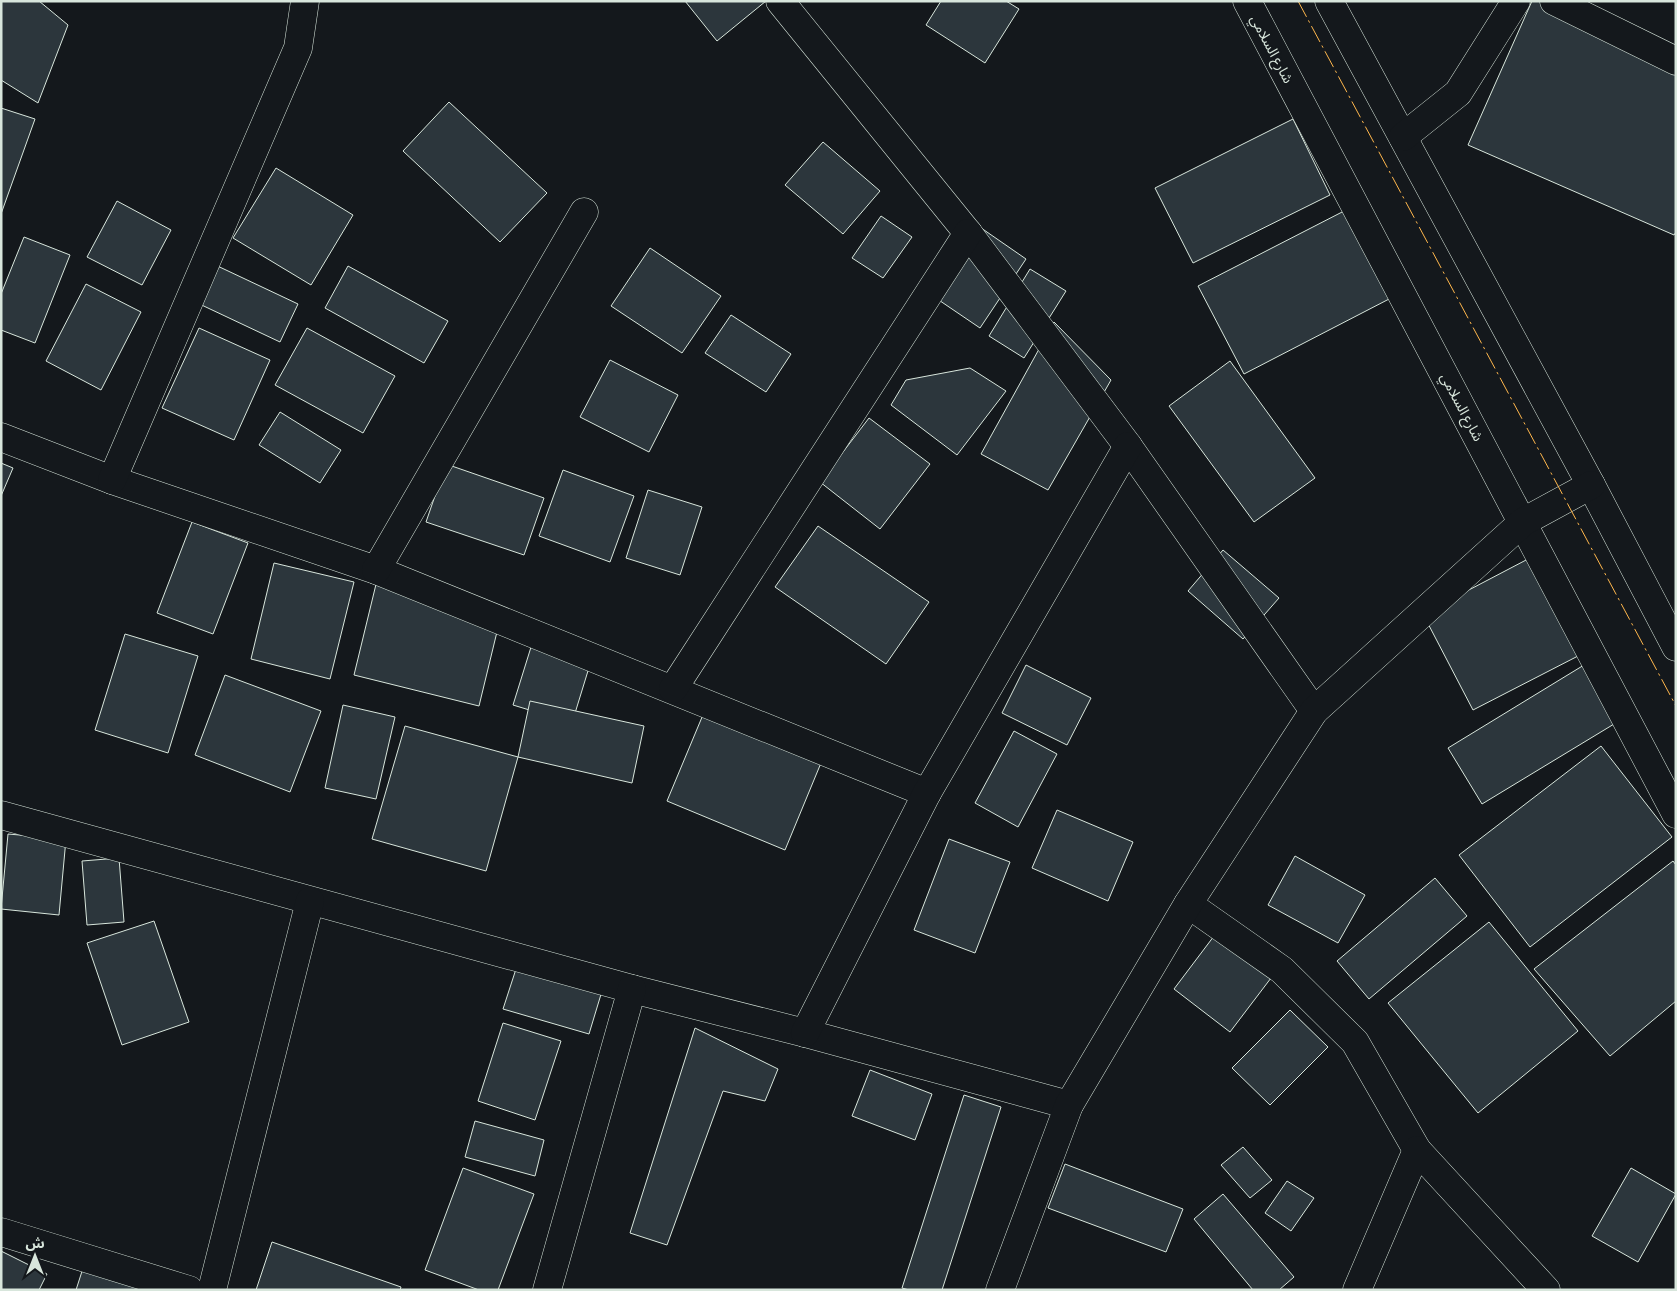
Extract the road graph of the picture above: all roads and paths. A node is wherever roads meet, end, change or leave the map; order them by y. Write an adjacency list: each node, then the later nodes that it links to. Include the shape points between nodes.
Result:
1 (305, 1): 13 (street, via 298,48)
2 (780, 1): 10 (street)
3 (1247, 1): 15 (street, شارع السلامي)
4 (1329, 1): 8 (street)
5 (1516, 1): 8 (street, via 1458,93)
6 (1554, 1): 7 (street)
7 (1676, 60)
8 (1403, 137): 14 (street)
9 (584, 212): 16 (street)
10 (968, 232): 12 (street); 18 (street)
11 (1, 437): 13 (street)
12 (1128, 446): 19 (street); 20 (street)
13 (112, 480): 16 (street)
14 (1591, 485): 15 (street); 17 (street)
15 (1523, 522): 19 (street); 21 (street, شارع السلامي)
16 (376, 570): 18 (street)
17 (1676, 647)
18 (673, 689): 20 (street)
19 (1314, 711): 24 (street)
20 (927, 793): 26 (street)
21 (1676, 814)
22 (1, 815): 23 (street)
23 (310, 901): 25 (street); 31 (street)
24 (1188, 904): 27 (street); 28 (street, via 1282,970 1356,1042)
25 (632, 989): 26 (street); 32 (street)
26 (805, 1033): 27 (street)
27 (1070, 1105): 33 (street)
28 (1417, 1150): 34 (street); 35 (street)
29 (1, 1232): 30 (street)
30 (189, 1290)
31 (212, 1290)
32 (547, 1290)
33 (1000, 1290)
34 (1357, 1290)
35 (1546, 1290)

